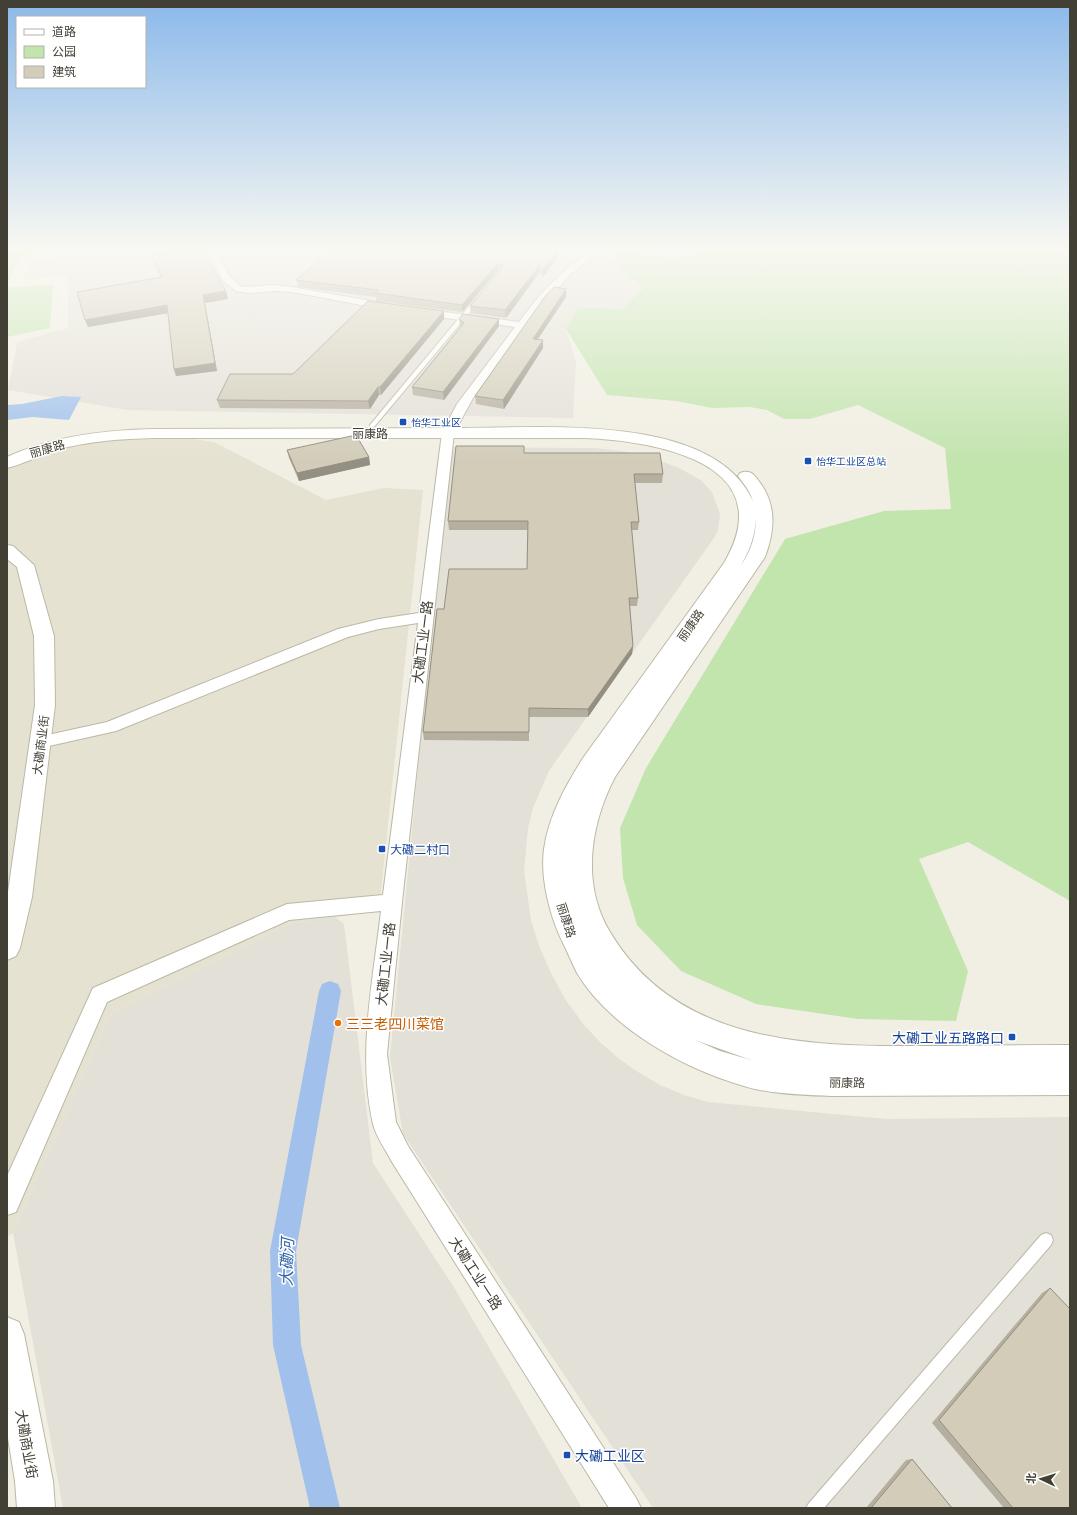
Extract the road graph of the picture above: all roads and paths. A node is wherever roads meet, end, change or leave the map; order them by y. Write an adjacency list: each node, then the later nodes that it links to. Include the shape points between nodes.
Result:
1 (460, 321): 5 (lane)
2 (491, 321): 4 (street)
3 (526, 321): 4 (street)
4 (523, 325): 6 (street, via 462,407)
5 (372, 426): 6 (street, 丽康路); 7 (street, 丽康路, via 114,429 64,436)
6 (450, 429): 8 (street, 丽康路, via 113,435 59,444); 10 (street, 大磡工业一路); 14 (street, 丽康路, via 603,427 640,430 668,436 700,446 728,461 751,481 762,500 766,514 765,532 754,561 607,772 591,802 584,823 579,862 583,899 588,917 612,961 628,981 655,1003 692,1024 733,1042 790,1055 858,1060); 15 (street, 丽康路, via 597,434 634,437 662,443 693,454 716,467 733,481 747,502 747,530 738,555 582,777 569,802 560,829 556,870 563,913 580,955 610,994 636,1018 682,1048 720,1065 746,1073 806,1081 838,1082)
7 (7, 455)
8 (7, 462)
9 (7, 550): 11 (street, 大磡商业街, via 25,565 44,636 45,705)
10 (425, 617): 11 (street, via 373,625 343,633 110,726); 12 (street, 大磡工业一路)
11 (40, 742): 13 (street, 大磡商业街, via 20,897)
12 (392, 902): 16 (street, via 287,912 100,995); 20 (street, 大磡工业一路, via 376,1054 386,1125 400,1154)
13 (7, 948)
14 (1070, 1059)
15 (1070, 1081)
16 (7, 1203)
17 (1046, 1240): 21 (lane)
18 (7, 1334): 19 (street, 大磡商业街, via 34,1481)
19 (36, 1508)
20 (626, 1508)
21 (814, 1508)

